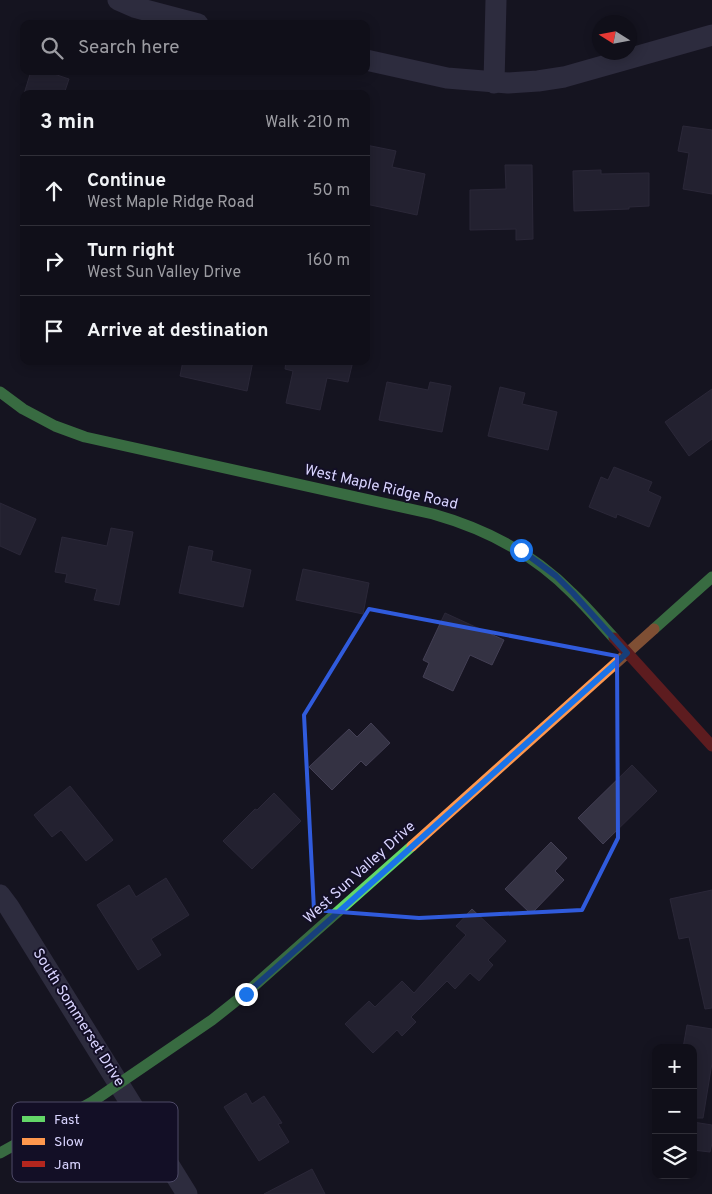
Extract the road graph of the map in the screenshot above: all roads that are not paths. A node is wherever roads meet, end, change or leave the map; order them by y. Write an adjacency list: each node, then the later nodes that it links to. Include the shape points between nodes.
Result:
1 (118, 0): 3 (street)
2 (496, 0): 6 (street)
3 (183, 20)
4 (712, 36): 6 (street, via 564,77 516,83)
5 (370, 61): 6 (street, via 447,78)
6 (494, 82)
7 (0, 392): 9 (street, West Maple Ridge Road, via 47,422 86,437 463,522 501,539 556,576)
8 (712, 578): 9 (street, West Sun Valley Drive)
9 (627, 653): 10 (street, West Maple Ridge Road); 12 (street, West Sun Valley Drive, via 246,994)
10 (712, 746)
11 (0, 895): 12 (street, South Sommerset Drive)
12 (119, 1084): 13 (street, West Sun Valley Drive); 14 (street, South Sommerset Drive)
13 (92, 1102)
14 (130, 1102)
15 (12, 1147): 16 (street, West Sun Valley Drive)
16 (0, 1153)
17 (178, 1179): 18 (street, South Sommerset Drive)
18 (187, 1194)

